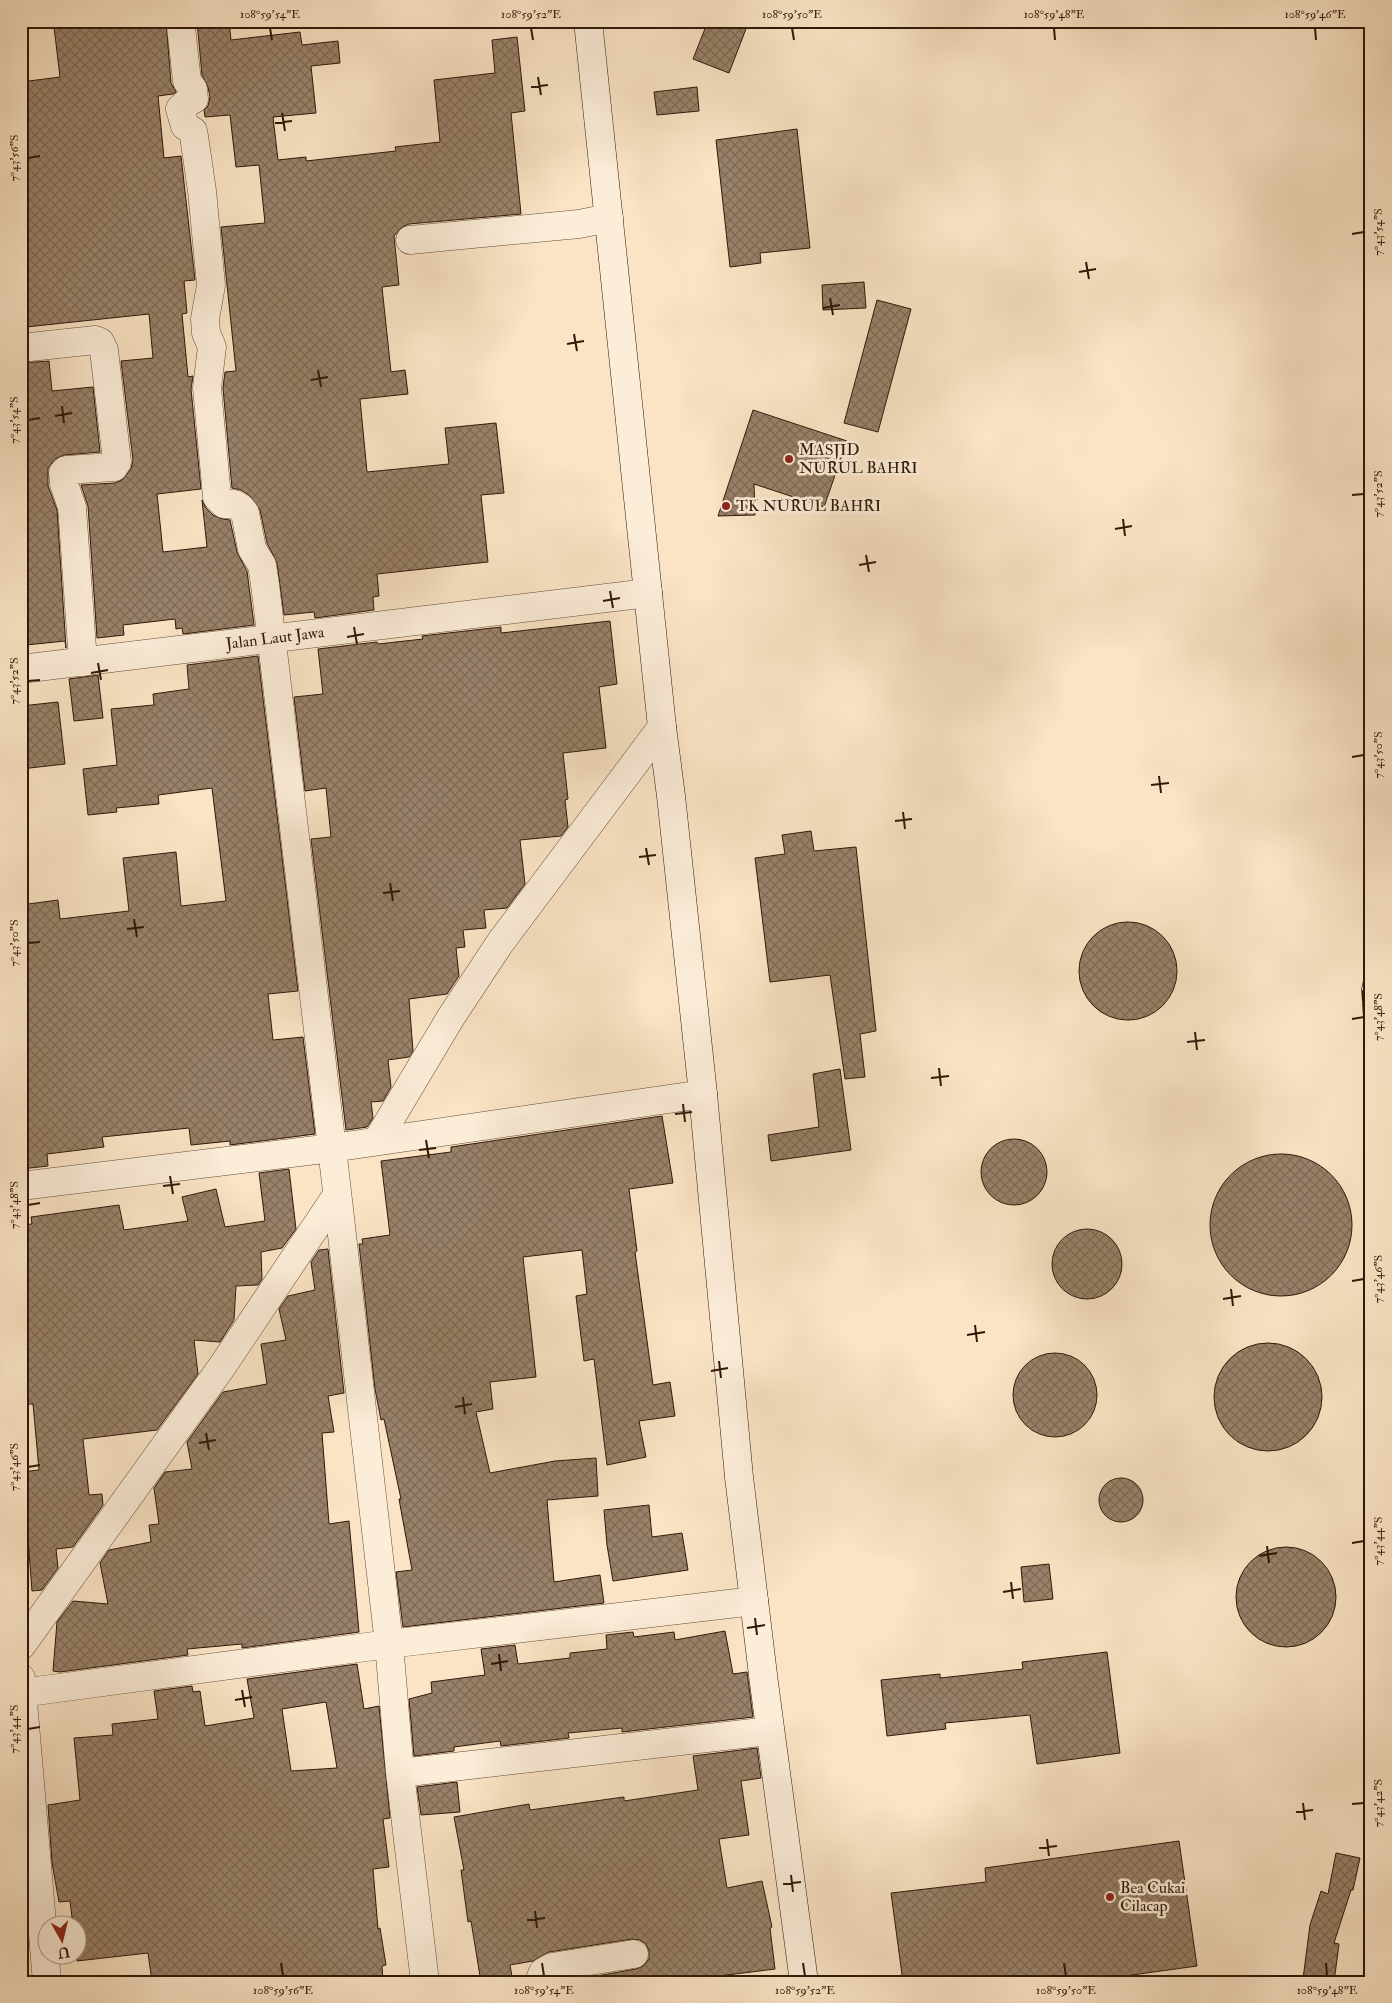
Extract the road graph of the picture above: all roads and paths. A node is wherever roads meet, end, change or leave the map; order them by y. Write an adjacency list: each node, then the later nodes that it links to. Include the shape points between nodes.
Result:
1 (182, 21): 7 (street, via 187,81 193,89 194,99 180,109 185,126 193,131 194,136 211,285 205,319 206,333 212,346 207,388 217,497 224,504 234,504 245,513 252,549 262,565)
2 (588, 21): 3 (street)
3 (609, 218): 4 (street, via 579,224); 6 (street)
4 (410, 240)
5 (21, 348): 8 (street, via 96,340 104,350 116,466 66,470 64,473 64,484 72,507)
6 (648, 593): 7 (street, Jalan Laut Jawa); 10 (street)
7 (272, 639): 8 (street, Jalan Laut Jawa); 13 (street)
8 (83, 662): 9 (street, Jalan Laut Jawa)
9 (21, 669)
10 (662, 727): 11 (street); 12 (street, via 500,943 451,1016)
11 (703, 1094): 12 (street); 16 (street, via 738,1467)
12 (377, 1141): 13 (street)
13 (332, 1148): 14 (street); 15 (street)
14 (21, 1186)
15 (338, 1195): 17 (street); 18 (street, via 221,1368)
16 (754, 1601): 17 (street); 20 (street)
17 (389, 1644): 19 (street); 21 (street)
18 (21, 1646)
19 (22, 1688): 23 (street)
20 (770, 1731): 21 (street); 26 (street)
21 (400, 1773): 24 (street)
22 (634, 1954): 25 (street, via 552,1967 542,1972)
23 (47, 1982)
24 (425, 1982)
25 (539, 1982)
26 (804, 1982)

